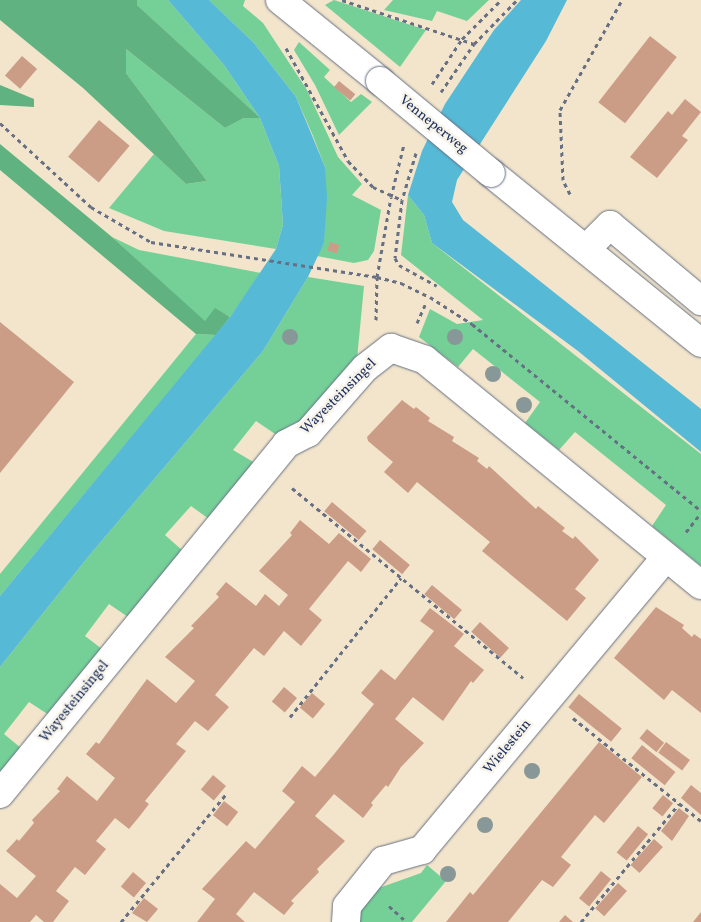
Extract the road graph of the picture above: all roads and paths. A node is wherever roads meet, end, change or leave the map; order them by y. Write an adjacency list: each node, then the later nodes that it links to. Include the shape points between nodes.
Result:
1 (280, 0): 14 (street, Venneperweg, bridge)
2 (342, 0): 5 (path)
3 (501, 0): 5 (path)
4 (622, 0): 13 (path, via 560,110 563,180 581,205)
5 (462, 39): 6 (path); 8 (path)
6 (474, 44)
7 (285, 47): 11 (path, via 348,161 360,176)
8 (430, 88)
9 (0, 122): 15 (path, via 91,207 151,242)
10 (406, 138): 11 (path)
11 (391, 197): 12 (path); 15 (path)
12 (402, 200)
13 (610, 225): 14 (street); 16 (street)
14 (586, 249): 19 (street, Venneperweg)
15 (377, 277): 20 (path, via 376,337); 22 (path, via 419,291 472,324)
16 (701, 301)
17 (425, 305): 18 (path)
18 (416, 326)
19 (701, 343)
20 (390, 348): 21 (street, Wayesteinsingel, via 365,368 308,433 286,444); 23 (street, via 425,360)
21 (266, 467): 24 (path); 28 (street, Wayesteinsingel)
22 (701, 511)
23 (666, 557): 25 (street); 26 (street, Wielestein)
24 (401, 578): 26 (path); 27 (path)
25 (701, 586)
26 (548, 698): 30 (path); 33 (street, Wielestein, via 422,850 383,861 347,906)
27 (290, 717)
28 (0, 794)
29 (226, 794): 32 (path)
30 (679, 804): 31 (path); 34 (path)
31 (701, 821)
32 (121, 922)
33 (346, 922)
34 (581, 922)

